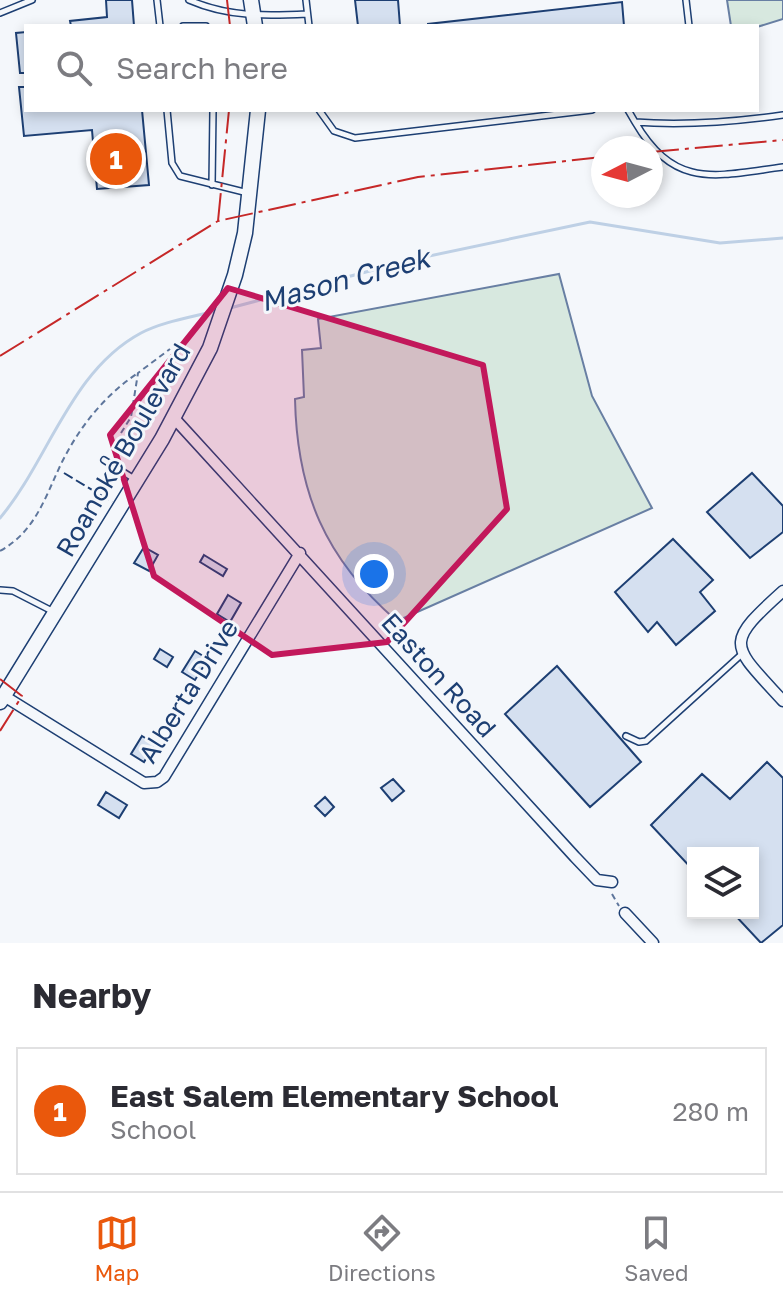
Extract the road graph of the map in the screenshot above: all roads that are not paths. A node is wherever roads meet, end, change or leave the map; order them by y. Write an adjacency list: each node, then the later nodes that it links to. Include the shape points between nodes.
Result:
1 (32, 0): 7 (lane)
2 (157, 0): 10 (lane)
3 (189, 0): 9 (lane)
4 (251, 0): 9 (main road)
5 (306, 0): 8 (lane)
6 (686, 0): 12 (lane)
7 (0, 13)
8 (307, 14): 9 (lane); 11 (lane)
9 (254, 22)
10 (160, 24)
11 (309, 24)
12 (689, 24)
13 (167, 112): 22 (lane, via 172,163 180,176)
14 (213, 112): 22 (lane)
15 (258, 112): 23 (main road, Roanoke Boulevard)
16 (320, 112): 17 (lane, via 334,131 355,138)
17 (575, 112)
18 (629, 112): 20 (lane)
19 (783, 115): 20 (lane, via 709,125)
20 (635, 122): 21 (lane, via 657,154 694,175)
21 (783, 167)
22 (212, 185): 23 (lane)
23 (252, 193): 24 (main road, Roanoke Boulevard, via 223,315)
24 (174, 418): 26 (main road, Roanoke Boulevard); 27 (street, Easton Road)
25 (104, 460): 26 (lane)
26 (136, 481): 30 (main road, Roanoke Boulevard)
27 (300, 553): 32 (street, Alberta Drive, via 157,782 144,783); 35 (street, Easton Road, via 597,880)
28 (0, 590): 30 (lane, via 13,591)
29 (783, 591): 31 (street, via 746,625)
30 (55, 613): 32 (main road, Roanoke Boulevard)
31 (742, 653): 33 (street); 34 (lane, via 646,741)
32 (2, 699)
33 (783, 701)
34 (626, 736)
35 (612, 882)
36 (625, 913): 37 (street)
37 (653, 943)

